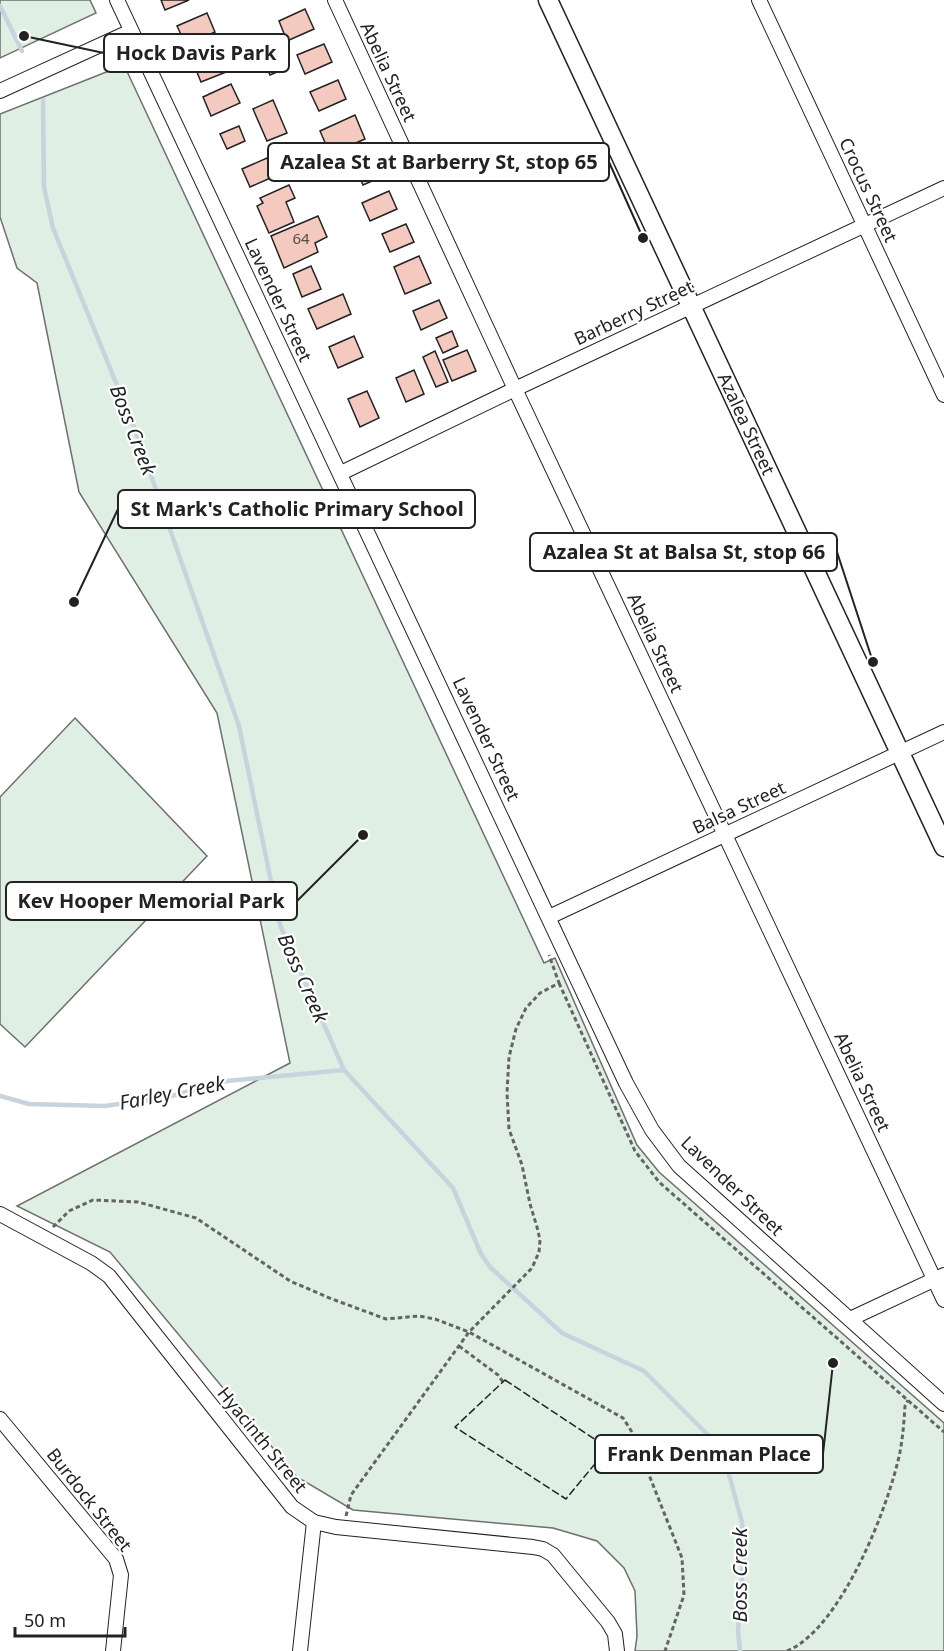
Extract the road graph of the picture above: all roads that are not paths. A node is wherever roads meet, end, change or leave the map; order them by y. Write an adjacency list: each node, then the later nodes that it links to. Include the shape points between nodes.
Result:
1 (117, 0): 5 (street, Lavender Street)
2 (335, 0): 10 (street, Abelia Street)
3 (548, 0): 9 (street, Azalea Street)
4 (759, 0): 8 (street, Crocus Street)
5 (131, 31): 6 (street); 12 (street, Lavender Street)
6 (0, 91)
7 (944, 188): 8 (street, Barberry Street)
8 (864, 225): 9 (street, Barberry Street); 11 (street, Crocus Street)
9 (691, 306): 10 (street, Barberry Street); 14 (street, Azalea Street)
10 (515, 389): 12 (street, Barberry Street); 15 (street, Abelia Street)
11 (944, 395)
12 (341, 473): 17 (street, Lavender Street)
13 (944, 732): 14 (street, Balsa Street)
14 (900, 753): 15 (street, Balsa Street); 16 (street, Azalea Street)
15 (726, 834): 17 (street, Balsa Street); 19 (street, Abelia Street)
16 (944, 847)
17 (549, 917): 21 (street, Lavender Street, via 652,1130 680,1166)
18 (0, 1214): 24 (street, Hyacinth Street, via 109,1276 292,1507)
19 (939, 1277): 20 (street, Abelia Street); 21 (street)
20 (944, 1300)
21 (850, 1318): 22 (street, Lavender Street)
22 (944, 1404)
23 (0, 1419): 25 (street, Burdock Street, via 116,1559 121,1575)
24 (314, 1522): 26 (street); 27 (street, Hyacinth Street, via 543,1549 553,1555 608,1622 615,1634)
25 (113, 1651)
26 (300, 1651)
27 (617, 1651)

